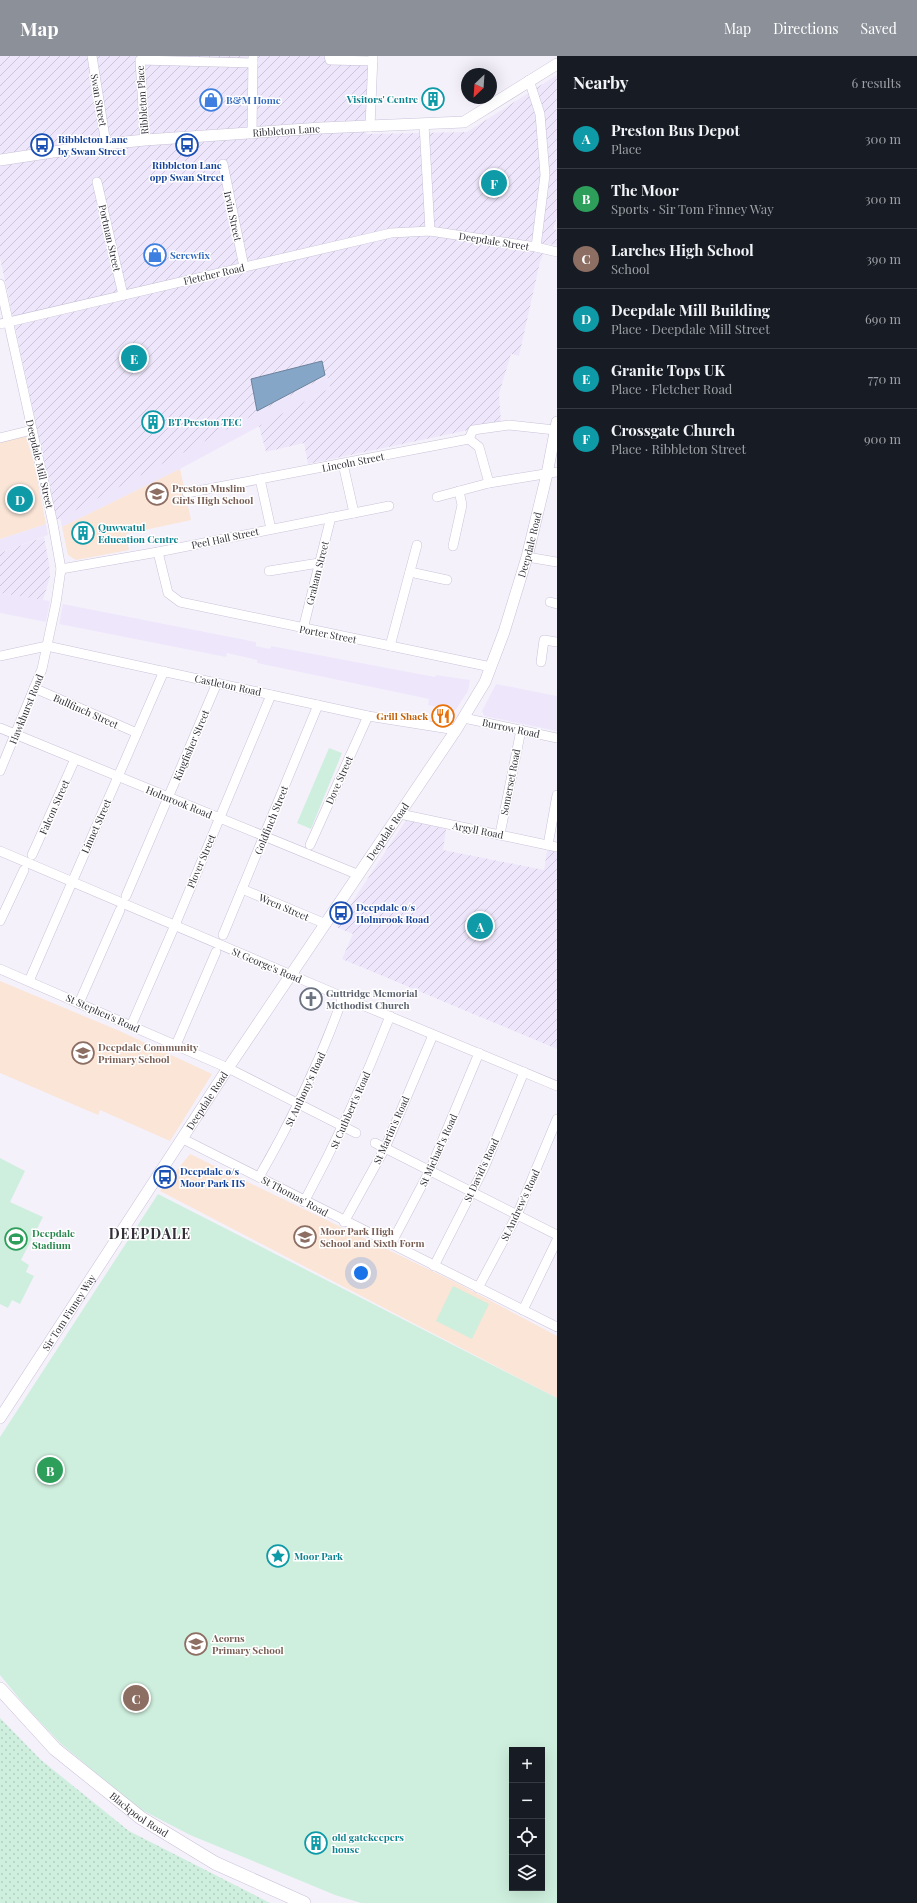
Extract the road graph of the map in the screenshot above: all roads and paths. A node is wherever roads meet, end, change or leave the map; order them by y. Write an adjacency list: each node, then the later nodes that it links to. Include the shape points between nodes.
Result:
1 (92, 56): 11 (street, Swan Street)
2 (330, 56): 4 (street, via 330,60)
3 (253, 59): 9 (street); 10 (street, Ribbleton Place, via 140,60)
4 (373, 59): 8 (street)
5 (557, 64): 6 (main road, Ribbleton Lane)
6 (529, 80): 7 (main road, Ribbleton Lane, via 464,122); 16 (street, via 540,114 544,175)
7 (424, 124): 8 (main road, Ribbleton Lane); 15 (street)
8 (370, 127): 9 (main road, Ribbleton Lane)
9 (252, 134): 10 (main road, Ribbleton Lane)
10 (145, 140): 11 (main road, Ribbleton Lane)
11 (106, 144): 12 (main road, Ribbleton Lane)
12 (0, 160)
13 (223, 164): 18 (street, Irvin Street)
14 (97, 182): 20 (street, Portman Street)
15 (430, 231): 16 (street, Deepdale Street); 18 (street, Fletcher Road, via 391,233)
16 (536, 247): 17 (street, Deepdale Street)
17 (557, 252)
18 (244, 267): 20 (street, Fletcher Road)
19 (0, 284): 21 (street, Deepdale Mill Street)
20 (123, 295): 21 (street, Fletcher Road)
21 (4, 323): 23 (street, Deepdale Mill Street)
22 (556, 426): 25 (street, via 509,425 473,430); 27 (main road, Deepdale Road)
23 (32, 430): 24 (street); 43 (street, Deepdale Mill Street)
24 (0, 438)
25 (469, 439): 26 (street, Lincoln Street); 29 (street, via 479,448)
26 (343, 464): 28 (street, Lincoln Street); 34 (street)
27 (552, 473): 29 (street); 40 (main road, Deepdale Road)
28 (260, 480): 31 (street, Lincoln Street); 36 (street)
29 (489, 483): 30 (street)
30 (459, 491): 32 (street); 38 (street, via 462,505)
31 (187, 493)
32 (437, 497)
33 (389, 506): 34 (street, Peel Hall Street)
34 (354, 512): 35 (street, Peel Hall Street)
35 (331, 517): 36 (street, Peel Hall Street); 41 (street, Graham Street)
36 (271, 529): 39 (street, Peel Hall Street)
37 (417, 545): 45 (street)
38 (453, 546)
39 (158, 552): 43 (street, Peel Hall Street); 47 (street, Porter Street, via 168,593 180,602)
40 (527, 557): 42 (street); 53 (main road, Deepdale Road)
41 (319, 562): 44 (street); 47 (street, Graham Street)
42 (557, 562)
43 (61, 569): 49 (street, Deepdale Mill Street)
44 (269, 571)
45 (410, 572): 46 (street); 50 (street)
46 (447, 580)
47 (303, 628): 50 (street, Porter Street)
48 (557, 642): 52 (street, via 544,640)
49 (47, 646): 51 (street, Castleton Road); 54 (street, Castleton Road); 56 (street, Hawkhurst Road, via 42,669)
50 (390, 646): 53 (street, Porter Street)
51 (0, 656)
52 (541, 662)
53 (491, 667): 59 (main road, Deepdale Road)
54 (164, 671): 55 (street, Castleton Road); 64 (street, Linnet Street)
55 (217, 683): 57 (street, Castleton Road); 71 (street, Kingfisher Street)
56 (34, 688): 64 (street, Bullfinch Street); 65 (street, Hawkhurst Road)
57 (270, 695): 58 (street, Castleton Road); 73 (street, Plover Street)
58 (318, 705): 60 (street, Castleton Road); 75 (street, Goldfinch Street)
59 (466, 715): 62 (main road, Deepdale Road); 63 (street, Burrow Road)
60 (368, 716): 62 (street, Castleton Road); 76 (street, Dove Street)
61 (0, 728): 65 (street, Holmrook Road)
62 (456, 730): 72 (main road, Deepdale Road)
63 (521, 730): 66 (street, Burrow Road); 74 (street, Somerset Road)
64 (137, 733): 69 (street, Linnet Street)
65 (15, 735): 67 (street, Holmrook Road); 68 (street, Hawkhurst Road)
66 (557, 738)
67 (75, 759): 69 (street, Holmrook Road); 80 (street, Falcon Street)
68 (0, 771)
69 (118, 777): 71 (street, Holmrook Road); 83 (street, Linnet Street)
70 (557, 795): 77 (street)
71 (168, 797): 73 (street, Holmrook Road); 85 (street, Kingfisher Street)
72 (400, 814): 74 (street, Argyll Road); 82 (main road, Deepdale Road)
73 (219, 818): 75 (street, Holmrook Road); 89 (street, Plover Street)
74 (500, 834): 77 (street, Argyll Road)
75 (264, 836): 82 (street, Holmrook Road); 84 (street, Goldfinch Street)
76 (310, 845)
77 (548, 845): 78 (street, Argyll Road)
78 (557, 847)
79 (0, 851): 83 (street, St George's Road)
80 (32, 855)
81 (24, 870): 87 (street)
82 (359, 875): 88 (main road, Deepdale Road)
83 (72, 881): 89 (street, St George's Road); 94 (street, Linnet Street)
84 (242, 889): 88 (street, Wren Street); 90 (street, Goldfinch Street)
85 (126, 896)
86 (120, 910): 96 (street)
87 (0, 921)
88 (326, 924): 93 (main road, Deepdale Road)
89 (175, 925): 93 (street, St George's Road); 98 (street, Plover Street)
90 (223, 935)
91 (216, 952): 100 (street)
92 (0, 969): 94 (street, St Stephen's Road)
93 (291, 975): 95 (street, St George's Road); 102 (main road, Deepdale Road)
94 (29, 981): 96 (street, St Stephen's Road)
95 (343, 997): 97 (street, St George's Road); 105 (street, St Anthony's Road, via 333,1026)
96 (79, 1003): 98 (street, St Stephen's Road)
97 (390, 1016): 99 (street, St George's Road); 107 (street, St Cuthbert's Road)
98 (130, 1026): 100 (street, St Stephen's Road)
99 (432, 1035): 101 (street, St George's Road); 111 (street, St Martin's Road)
100 (176, 1045): 102 (street, St Stephen's Road)
101 (479, 1053): 103 (street, St George's Road); 112 (street, St Michael's Road)
102 (228, 1068): 105 (street, St Stephen's Road); 109 (main road, Deepdale Road)
103 (524, 1072): 104 (street, St George's Road); 114 (street, St David's Road)
104 (557, 1086)
105 (298, 1104): 107 (street, St Stephen's Road); 113 (street, St Anthony's Road)
106 (557, 1119): 117 (street, St Andrew's Road)
107 (344, 1126): 108 (street, St Stephen's Road); 115 (street, St Cuthbert's Road)
108 (356, 1134)
109 (183, 1140): 113 (street, St Thomas' Road); 116 (main road, Deepdale Road)
110 (375, 1143): 111 (street)
111 (385, 1148): 112 (street); 118 (street, St Martin's Road)
112 (430, 1170): 114 (street); 121 (street, St Michael's Road)
113 (259, 1177): 115 (street, St Thomas' Road)
114 (472, 1191): 117 (street); 122 (street, St David's Road)
115 (304, 1202): 118 (street, St Thomas' Road)
116 (138, 1206): 126 (main road, Sir Tom Finney Way)
117 (517, 1215): 119 (street); 123 (street, St Andrew's Road)
118 (344, 1222): 121 (street, St Thomas' Road)
119 (557, 1235)
120 (557, 1240): 124 (street)
121 (391, 1244): 122 (street, St Thomas' Road)
122 (434, 1266): 123 (street, St Thomas' Road)
123 (478, 1288): 124 (street, St Thomas' Road)
124 (523, 1310): 125 (street, St Thomas' Road)
125 (557, 1327)
126 (0, 1418)
127 (0, 1689): 128 (highway, Blackpool Road, via 55,1749 141,1818 215,1863)
128 (304, 1903)

